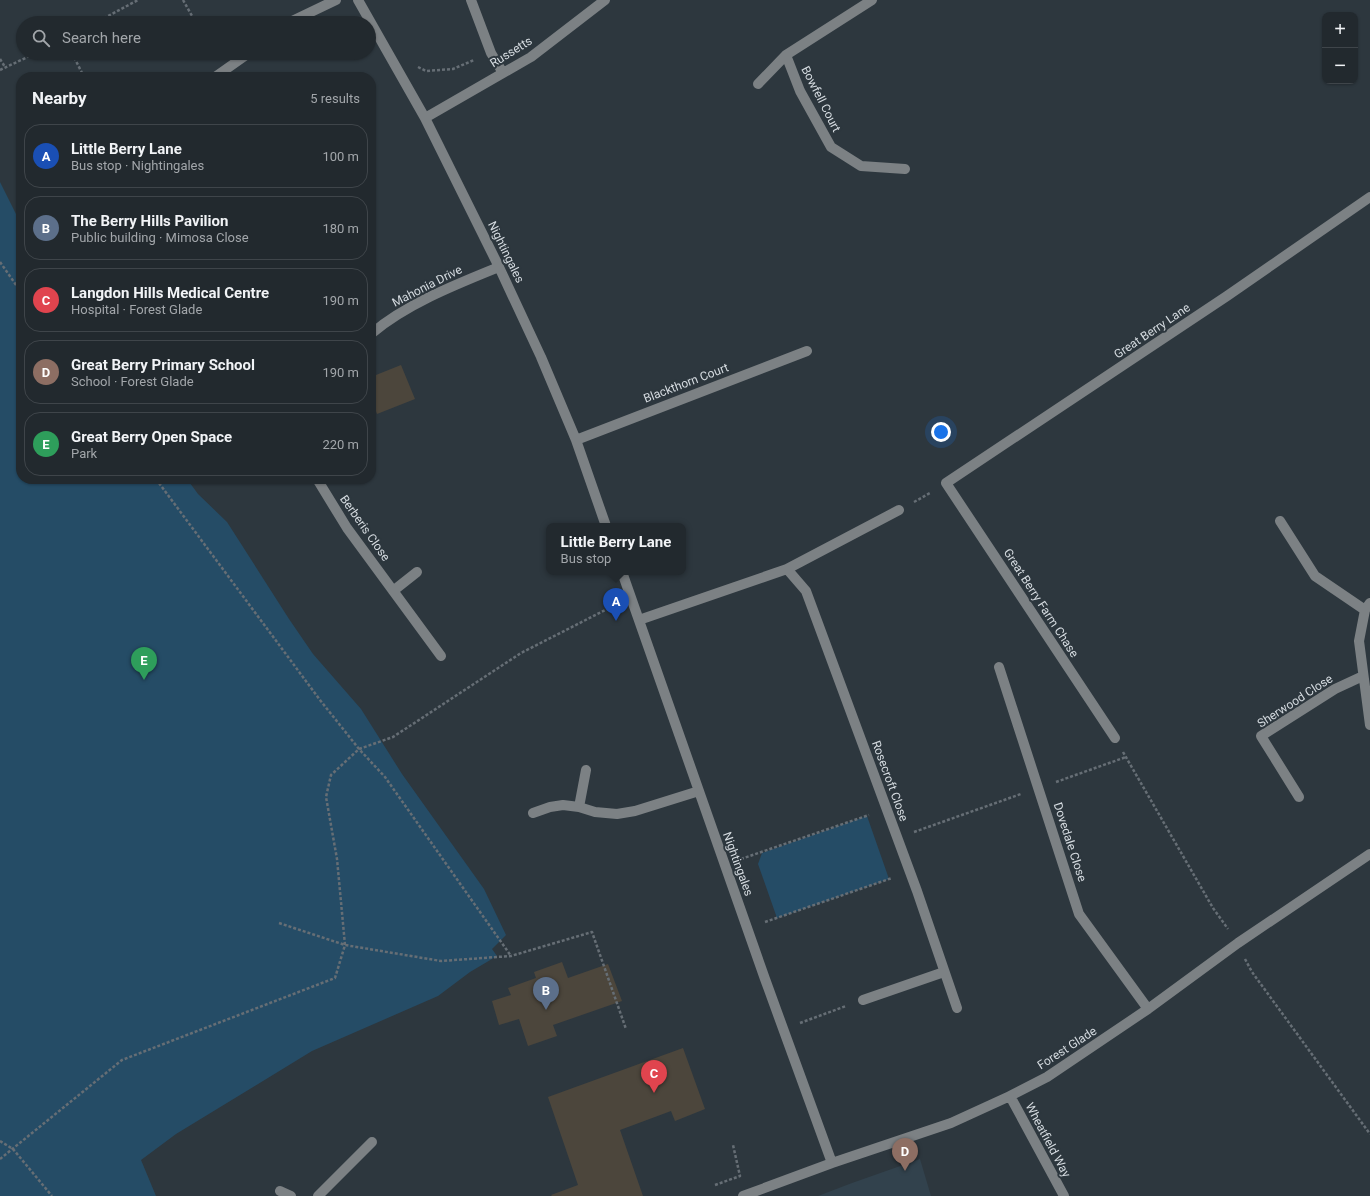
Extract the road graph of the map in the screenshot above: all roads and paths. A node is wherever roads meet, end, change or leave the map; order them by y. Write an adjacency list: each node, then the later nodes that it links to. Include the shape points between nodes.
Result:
1 (138, 0): 8 (path)
2 (183, 0): 9 (path)
3 (336, 0): 10 (street)
4 (358, 0): 11 (street, Nightingales)
5 (472, 0): 13 (street)
6 (605, 0): 24 (street, Russetts, via 531,57)
7 (872, 0): 14 (street)
8 (108, 16)
9 (192, 16)
10 (303, 16)
11 (367, 16)
12 (376, 32): 26 (street, Nightingales)
13 (491, 53): 19 (path, via 453,69 426,71); 24 (street)
14 (786, 55): 25 (street); 27 (street, Bowfell Court, via 800,91 831,147 861,166)
15 (0, 59): 20 (path)
16 (22, 60): 20 (path)
17 (76, 60): 22 (path)
18 (239, 60): 23 (street)
19 (413, 64)
20 (5, 68): 21 (path)
21 (0, 70)
22 (82, 72)
23 (222, 72)
24 (503, 73): 26 (street, Russetts)
25 (758, 84)
26 (424, 118): 30 (street, Nightingales)
27 (905, 170)
28 (1370, 197): 35 (street, Great Berry Lane, via 1227,296)
29 (0, 262): 31 (path)
30 (499, 267): 32 (street, Mahonia Drive, via 451,286 388,320); 34 (street, Nightingales)
31 (16, 285)
32 (376, 330)
33 (806, 351): 34 (street, Blackthorn Court)
34 (576, 440): 40 (street, Nightingales)
35 (946, 483): 38 (path); 52 (street, Great Berry Farm Chase)
36 (160, 484): 53 (path, via 320,700)
37 (320, 484): 44 (street, Berberis Close, via 347,528)
38 (899, 510): 41 (street)
39 (1280, 521): 46 (street, via 1315,576)
40 (605, 523)
41 (788, 569): 47 (street); 60 (street, Rosecroft Close, via 806,591)
42 (417, 572): 44 (street)
43 (623, 575): 45 (street, Nightingales)
44 (393, 591): 48 (street, Berberis Close)
45 (631, 597): 47 (street, Nightingales); 53 (path, via 521,652 393,737)
46 (1367, 607): 50 (street, via 1359,641)
47 (639, 620): 57 (street, Nightingales)
48 (441, 656)
49 (999, 667): 56 (street, Dovedale Close)
50 (1363, 676): 51 (street); 58 (street, Sherwood Close, via 1335,689 1261,736)
51 (1370, 725)
52 (1115, 738): 54 (path)
53 (360, 749): 69 (path, via 331,774 326,797 337,859); 70 (path, via 385,777)
54 (1126, 757): 56 (path); 68 (path, via 1213,908)
55 (586, 770): 59 (street)
56 (1039, 788): 62 (path); 74 (street, Dovedale Close, via 1079,914)
57 (699, 791): 59 (street, via 635,812 617,814 595,812); 67 (street, Nightingales)
58 (1299, 797)
59 (579, 807): 61 (street, via 562,805)
60 (886, 808): 62 (street, Rosecroft Close); 64 (path)
61 (533, 813)
62 (897, 838): 65 (street, Rosecroft Close)
63 (1370, 854): 68 (street, Forest Glade)
64 (737, 861)
65 (909, 871): 67 (path); 71 (street, Rosecroft Close)
66 (279, 923): 69 (path)
67 (748, 929): 76 (street, Nightingales)
68 (1238, 943): 74 (street, Forest Glade); 78 (path, via 1252,972)
69 (345, 945): 70 (path, via 441,961); 82 (path, via 335,978 122,1060)
70 (511, 956): 75 (path, via 592,932)
71 (944, 972): 72 (street); 73 (street, Rosecroft Close)
72 (863, 1000): 76 (path)
73 (957, 1008)
74 (1148, 1009): 77 (street, Forest Glade, via 1047,1077)
75 (626, 1029)
76 (783, 1029): 84 (street, Nightingales)
77 (1010, 1096): 84 (street, Forest Glade, via 951,1123); 91 (street, Wheatfield Way)
78 (1370, 1134)
79 (0, 1141): 82 (path)
80 (372, 1142): 89 (street)
81 (732, 1145): 85 (path, via 740,1176)
82 (13, 1148): 83 (path); 87 (path)
83 (0, 1159)
84 (832, 1163): 90 (street, Forest Glade)
85 (716, 1185)
86 (280, 1191): 88 (street)
87 (52, 1196)
88 (291, 1196)
89 (318, 1196)
90 (743, 1196)
91 (1064, 1196)

